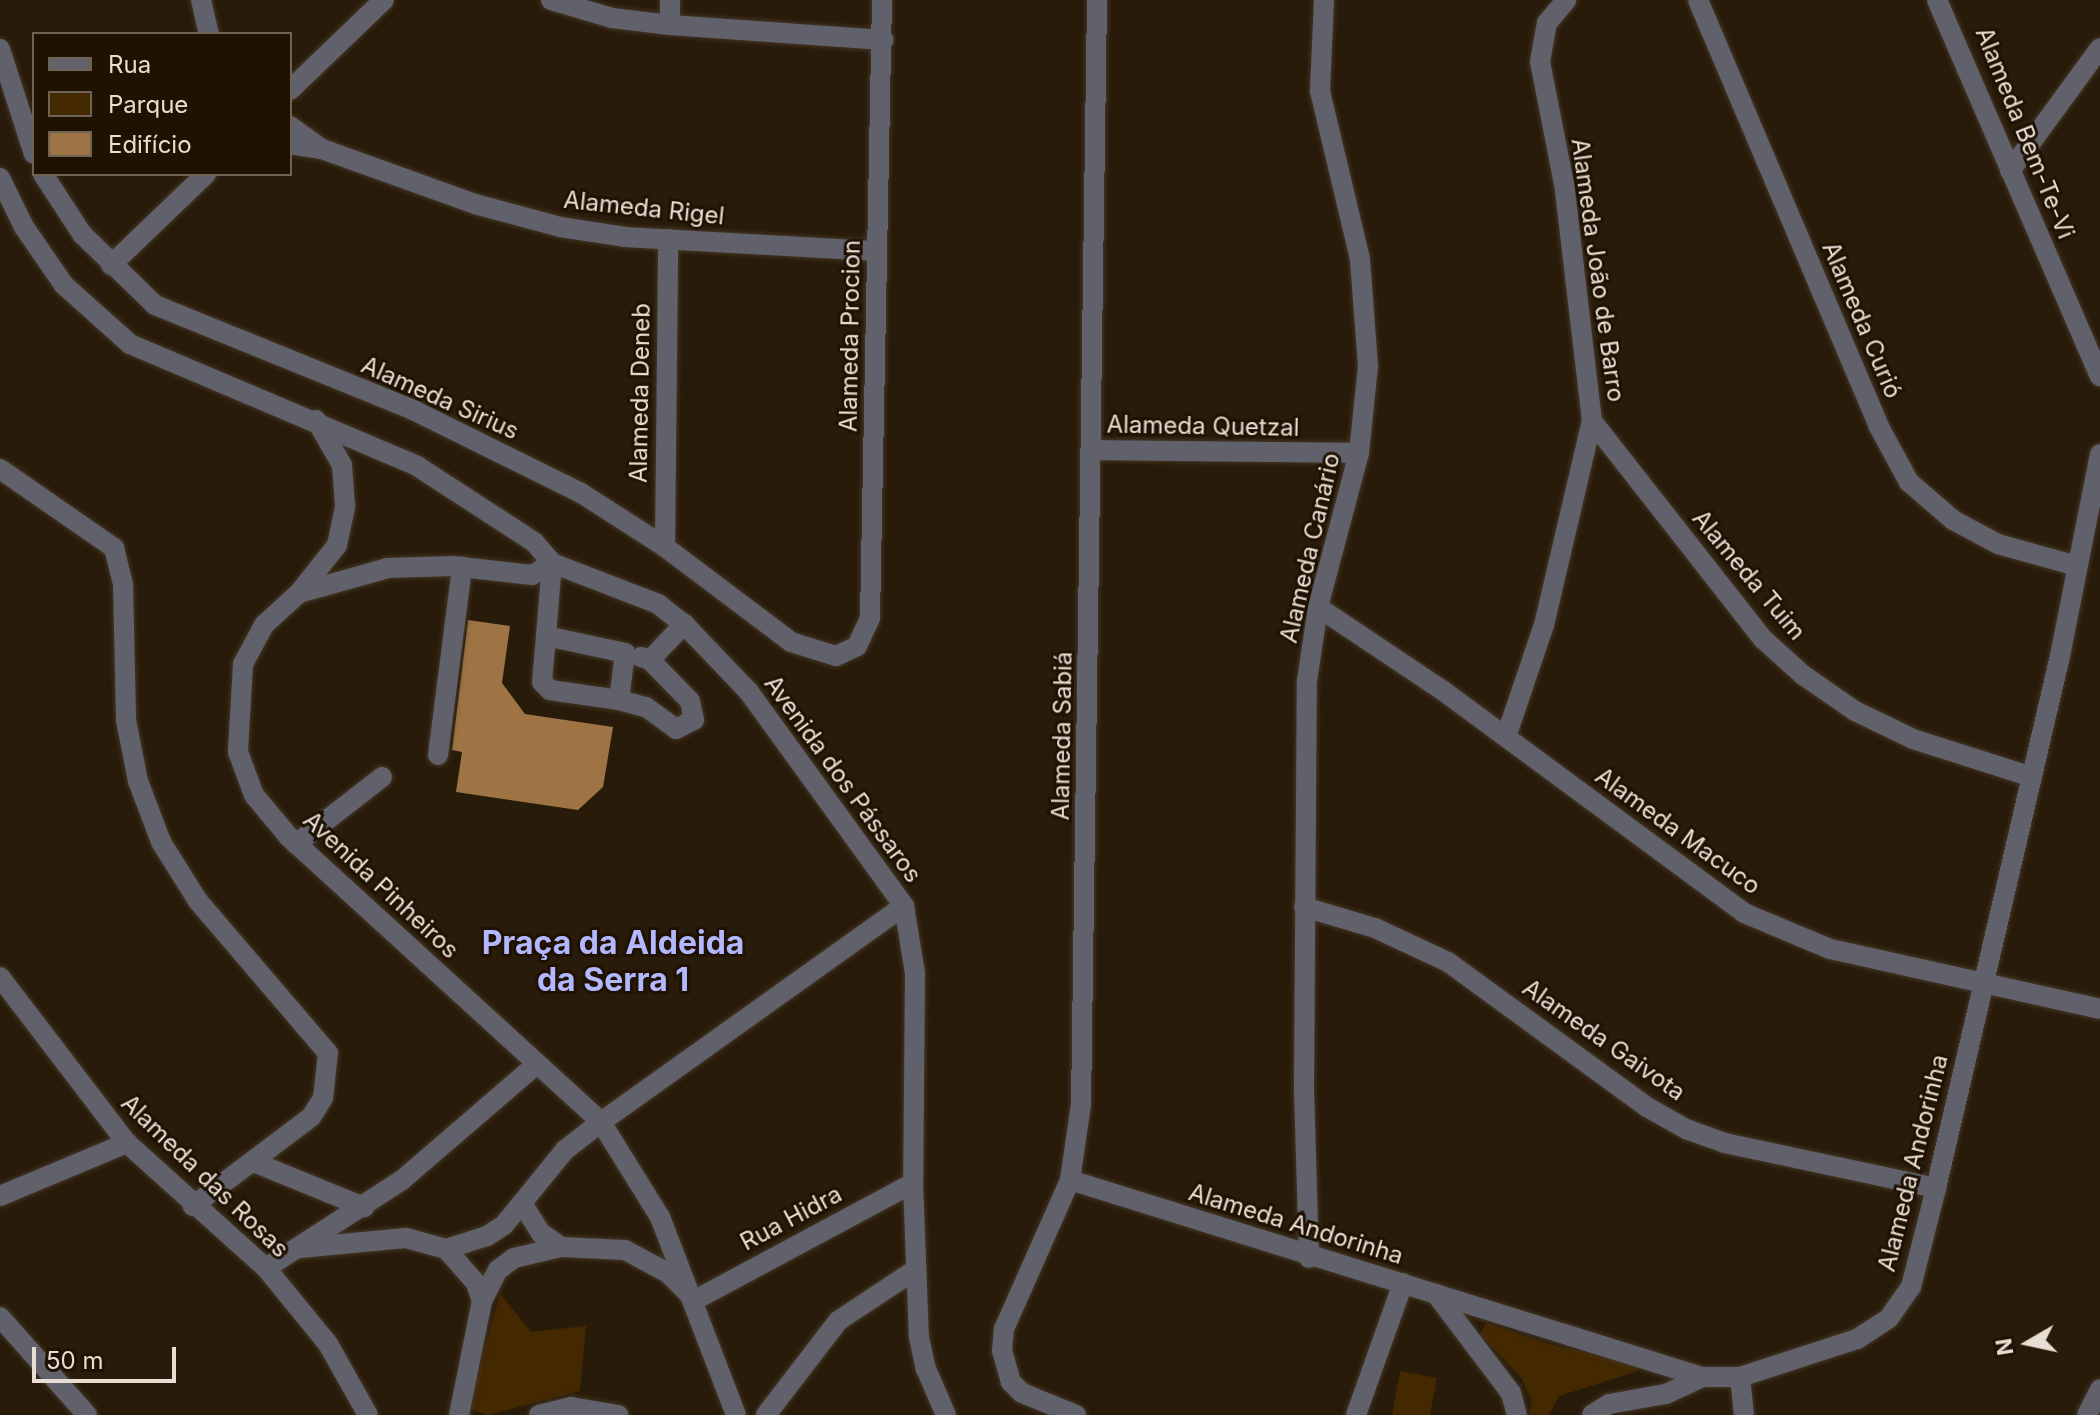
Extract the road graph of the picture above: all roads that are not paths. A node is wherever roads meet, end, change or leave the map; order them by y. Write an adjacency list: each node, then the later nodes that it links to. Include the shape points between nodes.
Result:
1 (201, 0): 12 (street)
2 (384, 0): 16 (street)
3 (551, 0): 11 (street, via 612,18)
4 (670, 0): 11 (street)
5 (882, 0): 13 (street, Alameda Procion)
6 (1097, 0): 31 (street, Alameda Sabiá)
7 (1324, 0): 32 (street, Alameda Canário, via 1320,91 1360,259 1367,313 1366,413)
8 (1566, 0): 30 (street, Alameda João de Barro, via 1547,23 1540,62 1564,184)
9 (1698, 0): 37 (street, Alameda Curió, via 1878,425 1909,482 1953,520 1998,544)
10 (1937, 0): 21 (street, Alameda Bem-Te-Vi)
11 (670, 25): 13 (street)
12 (209, 32)
13 (883, 40): 26 (street, Alameda Procion)
14 (2100, 48): 21 (street)
15 (0, 49): 19 (street)
16 (297, 86)
17 (292, 127): 20 (street, Alameda Rigel)
18 (292, 144): 20 (street, Alameda Rigel)
19 (32, 148)
20 (322, 149): 25 (street, Alameda Rigel, via 519,218)
21 (2010, 171): 28 (street, Alameda Bem-Te-Vi)
22 (44, 176): 27 (street, Alameda Sirius, via 82,234)
23 (204, 176): 27 (street)
24 (0, 178): 29 (street, Avenida dos Pássaros, via 24,227 64,285 101,323 157,359)
25 (668, 239): 26 (street, Alameda Rigel); 35 (street, Alameda Deneb)
26 (877, 251): 44 (street, Alameda Procion, via 870,618 857,646)
27 (111, 265): 35 (street, Alameda Sirius, via 155,305 413,410 581,493)
28 (2100, 376)
29 (316, 420): 36 (street, Avenida dos Pássaros, via 451,486 534,542); 39 (street, Avenida Pinheiros, via 342,465 345,506 337,545)
30 (1592, 421): 47 (street, Alameda João de Barro, via 1544,625); 50 (street, Alameda Tuim, via 1763,639 1803,675 1855,711 1913,739)
31 (1094, 450): 32 (street, Alameda Quetzal); 61 (street, Alameda Sabiá, via 1081,1105)
32 (1359, 453): 40 (street, Alameda Canário)
33 (2100, 454): 37 (street, Alameda Andorinha)
34 (0, 469): 60 (street, via 114,548 122,572 126,720 138,781 161,842 198,901 306,1021 328,1053 323,1098 311,1117)
35 (665, 547): 44 (street, Alameda Sirius, via 791,642)
36 (552, 563): 38 (street, via 532,575); 41 (street, Avenida dos Pássaros, via 640,593); 42 (street)
37 (2077, 566): 50 (street, Alameda Andorinha)
38 (457, 567): 39 (street, Avenida Pinheiros, via 388,568); 48 (street)
39 (299, 593): 51 (street, Avenida Pinheiros, via 264,625 243,664 237,715 238,752 254,795)
40 (1318, 607): 47 (street, Alameda Macuco); 53 (street, Alameda Canário, via 1307,681)
41 (684, 624): 45 (street); 52 (street, Avenida dos Pássaros, via 749,692)
42 (546, 636): 43 (street); 46 (street, via 545,688)
43 (625, 653): 45 (street); 46 (street)
44 (836, 656)
45 (650, 660): 46 (street, via 690,701 694,720 676,729 646,707)
46 (619, 700)
47 (1506, 737): 55 (street, Alameda Macuco, via 1744,913 1830,949)
48 (438, 755)
49 (382, 777): 51 (street)
50 (2032, 777): 55 (street, Alameda Andorinha)
51 (296, 844): 57 (street, Avenida Pinheiros)
52 (904, 906): 58 (street); 62 (street, Avenida dos Pássaros, via 915,973)
53 (1304, 907): 63 (street, Alameda Gaivota, via 1397,936 1448,962 1647,1107 1686,1129 1725,1143); 71 (street, Alameda Canário)
54 (0, 977): 59 (street, Alameda das Rosas)
55 (1983, 982): 56 (street, Alameda Macuco); 63 (street, Alameda Andorinha)
56 (2100, 1009)
57 (537, 1064): 58 (street, Avenida Pinheiros); 67 (street)
58 (601, 1122): 65 (street, via 565,1150); 76 (street, Avenida Pinheiros, via 660,1217)
59 (127, 1143): 64 (street); 66 (street, Alameda das Rosas)
60 (256, 1163): 66 (street); 67 (street)
61 (1070, 1180): 71 (street, Alameda Andorinha); 92 (street, Alameda Sabiá, via 1004,1329 1002,1351 1011,1382 1022,1393)
62 (913, 1183): 73 (street, Avenida dos Pássaros); 76 (street, Rua Hidra)
63 (1936, 1188): 81 (street, Alameda Andorinha, via 1911,1287 1889,1318 1857,1339)
64 (0, 1196)
65 (522, 1203): 68 (street, via 541,1233); 70 (street, via 487,1236)
66 (193, 1206): 72 (street, Alameda das Rosas)
67 (364, 1207): 69 (street)
68 (561, 1247): 76 (street, via 625,1250 668,1273); 77 (street, via 514,1258 498,1270)
69 (300, 1248): 70 (street, via 406,1238); 72 (street)
70 (446, 1249): 77 (street, via 476,1283)
71 (1309, 1258): 74 (street, Alameda Andorinha)
72 (266, 1268): 85 (street, Alameda das Rosas, via 328,1344)
73 (915, 1270): 90 (street, via 838,1321); 91 (street, Avenida dos Pássaros, via 919,1337)
74 (1403, 1283): 75 (street, Alameda Andorinha); 93 (street)
75 (1436, 1294): 79 (street, Alameda Andorinha, via 1506,1320); 94 (street, via 1506,1386)
76 (695, 1300): 89 (street)
77 (482, 1301): 86 (street)
78 (0, 1317): 84 (street)
79 (1659, 1360): 80 (street, Alameda Andorinha); 83 (street)
80 (1702, 1377): 81 (street, Alameda Andorinha); 83 (street)
81 (1740, 1377): 96 (street)
82 (2100, 1389): 97 (street)
83 (1666, 1394): 95 (street, via 1609,1404)
84 (75, 1414)
85 (368, 1415)
86 (459, 1415)
87 (539, 1415): 88 (street, via 571,1407)
88 (618, 1415)
89 (736, 1415)
90 (766, 1415)
91 (946, 1415)
92 (1076, 1415)
93 (1356, 1415)
94 (1517, 1415)
95 (1592, 1415)
96 (1744, 1415)
97 (2087, 1415)

